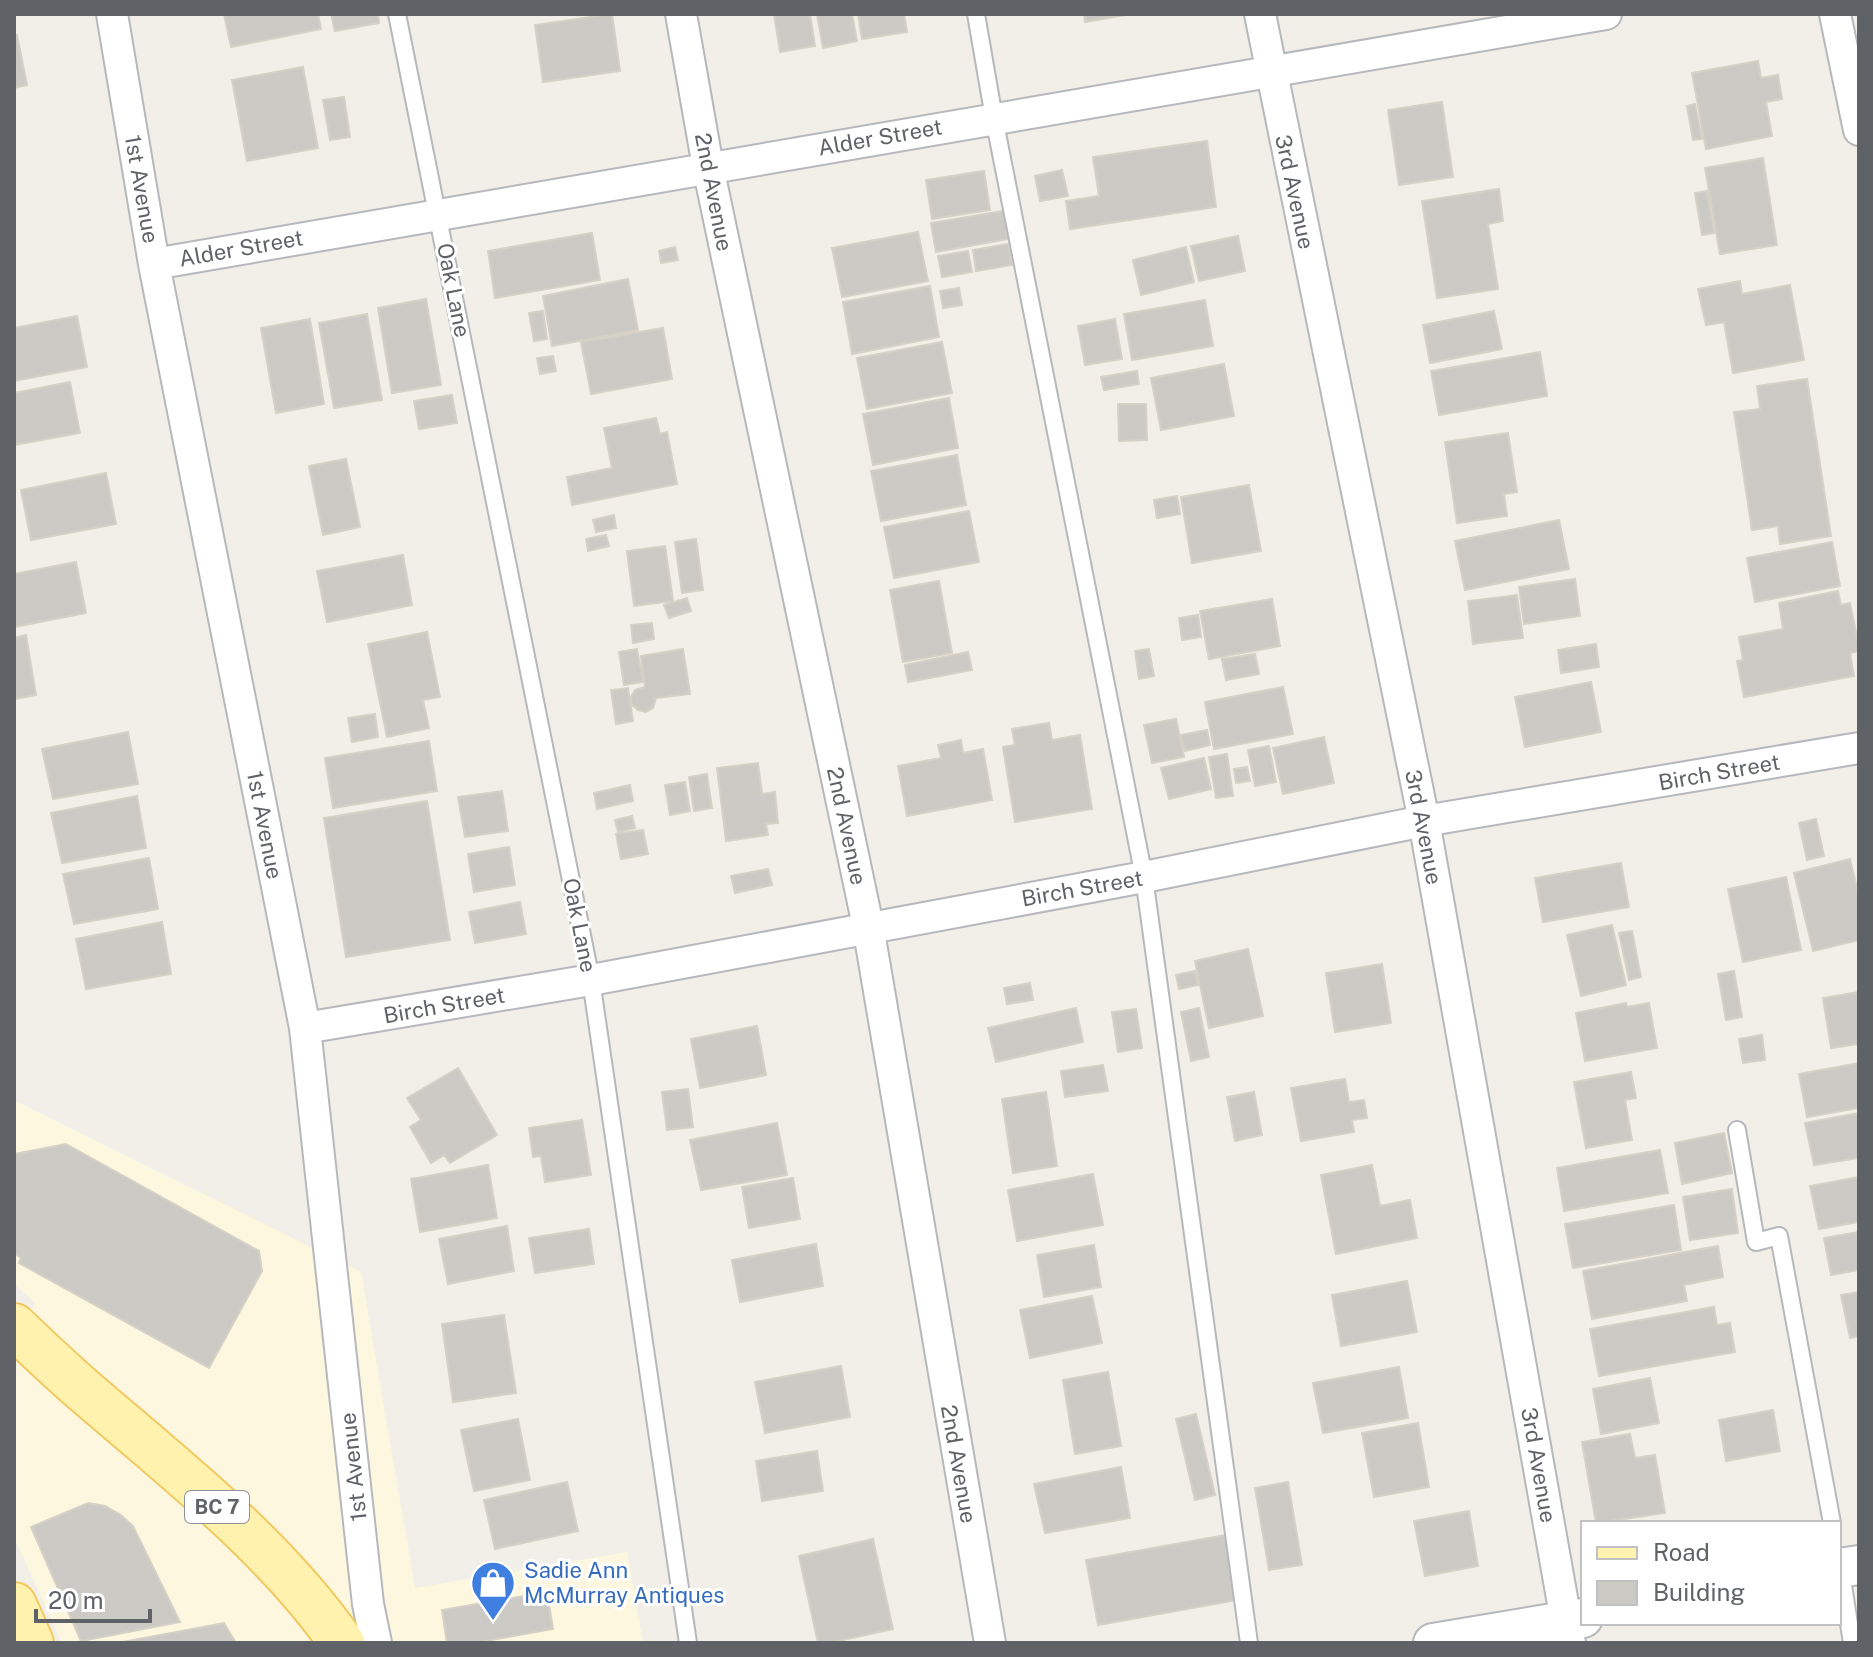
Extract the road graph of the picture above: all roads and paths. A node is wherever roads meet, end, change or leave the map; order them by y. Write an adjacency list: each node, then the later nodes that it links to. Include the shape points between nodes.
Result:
1 (112, 14): 13 (street, 1st Avenue)
2 (397, 14): 12 (lane, Oak Lane)
3 (681, 14): 11 (street, 2nd Avenue)
4 (976, 14): 9 (lane)
5 (1260, 14): 8 (street, 3rd Avenue)
6 (1606, 14): 8 (street, Alder Street)
7 (1835, 14): 10 (street)
8 (1270, 70): 9 (street, Alder Street); 15 (street, 3rd Avenue)
9 (994, 118): 11 (street, Alder Street); 16 (lane)
10 (1859, 130)
11 (708, 167): 12 (street, Alder Street); 17 (street, 2nd Avenue)
12 (438, 213): 13 (street, Alder Street); 18 (lane, Oak Lane)
13 (154, 264): 19 (street, 1st Avenue)
14 (1859, 748): 15 (street, Birch Street)
15 (1424, 821): 16 (street, Birch Street); 27 (street, 3rd Avenue)
16 (1144, 877): 17 (street, Birch Street); 33 (lane)
17 (868, 926): 18 (street, Birch Street); 32 (street, 2nd Avenue)
18 (591, 980): 19 (street, Birch Street); 31 (lane, Oak Lane)
19 (305, 1028): 30 (street, 1st Avenue)
20 (1737, 1130): 24 (lane, via 1756,1242 1779,1236)
21 (14, 1326): 23 (main road, BC 7)
22 (14, 1365): 23 (main road)
23 (78, 1386): 29 (main road, BC 7, via 262,1550)
24 (1832, 1521)
25 (1844, 1565): 35 (lane)
26 (14, 1605): 28 (main road)
27 (1573, 1627): 34 (street)
28 (31, 1643)
29 (342, 1643)
30 (376, 1643)
31 (688, 1643)
32 (990, 1643)
33 (1249, 1643)
34 (1433, 1643)
35 (1852, 1643)

